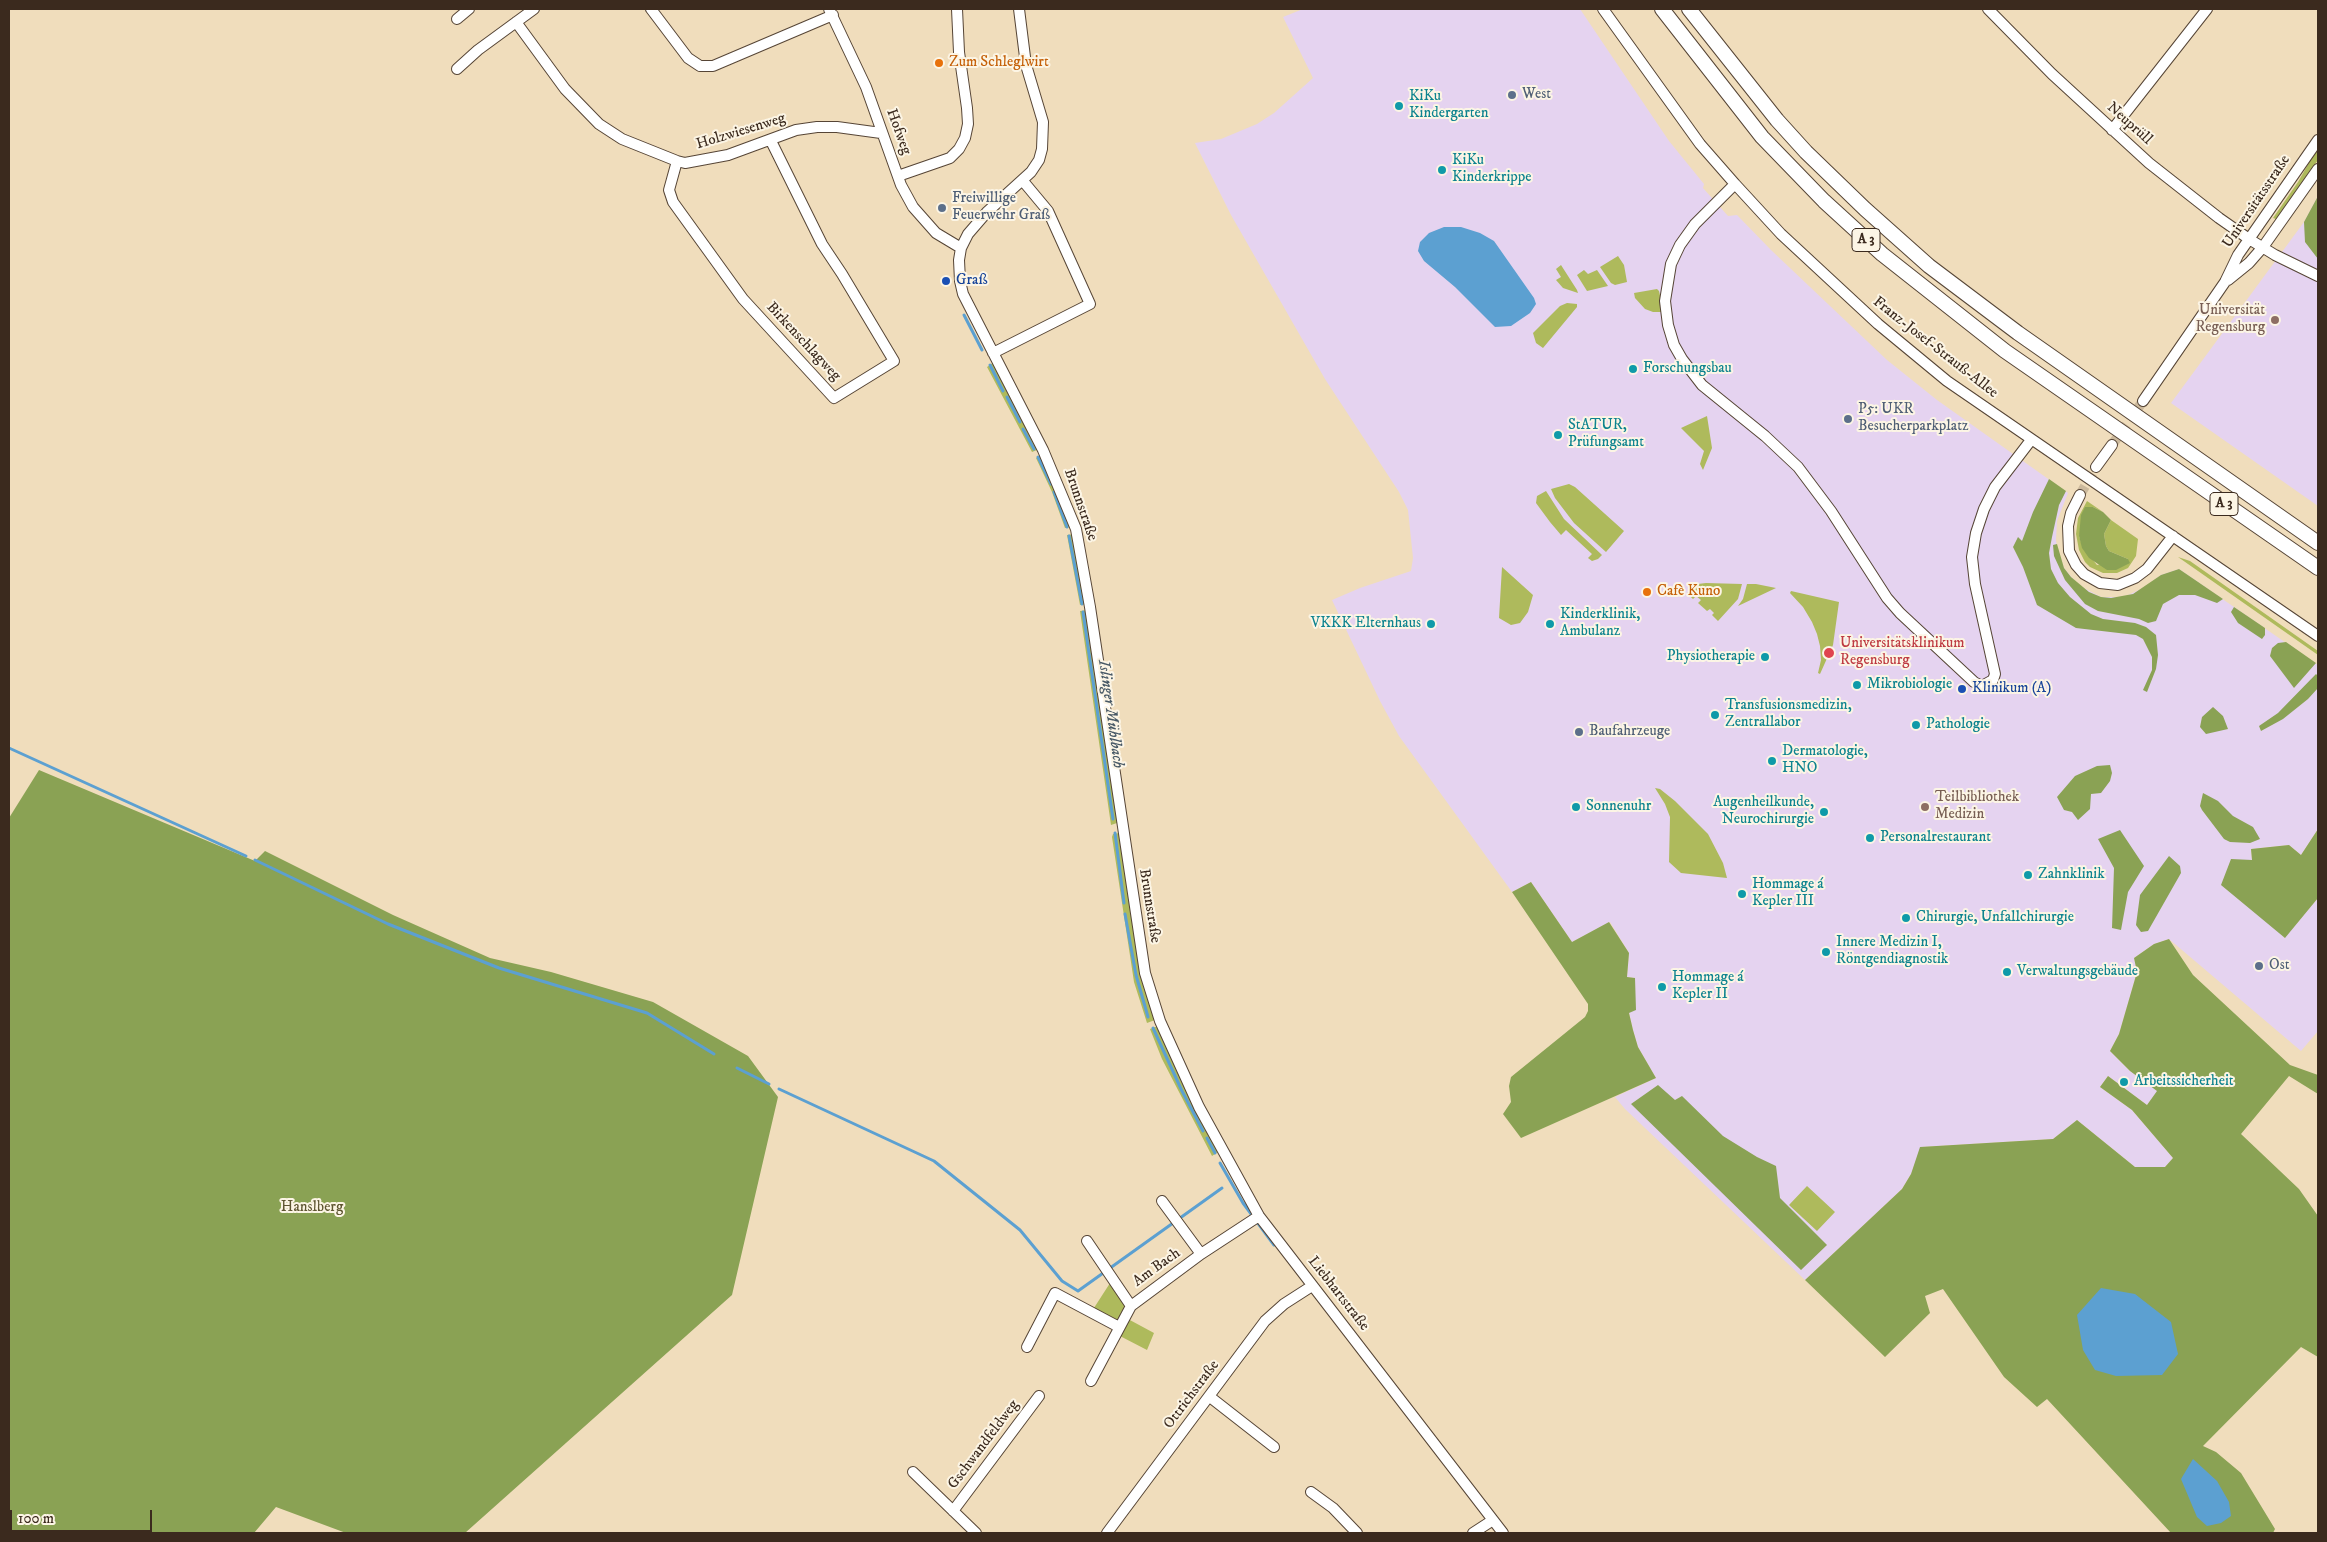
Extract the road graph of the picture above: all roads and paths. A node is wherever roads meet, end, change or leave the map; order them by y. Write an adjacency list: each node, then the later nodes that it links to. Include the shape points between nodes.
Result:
1 (469, 9): 12 (street)
2 (534, 9): 13 (street)
3 (651, 9): 11 (street, via 688,58 700,66 713,66)
4 (957, 9): 21 (street, via 968,124 965,138 950,158)
5 (1019, 9): 22 (street, Brunnstraße, via 1026,65 1043,122 1039,160)
6 (1603, 9): 23 (street, Franz-Josef-Strauß-Allee, via 1700,144)
7 (1662, 9): 37 (highway, A 3, via 1762,137 1824,201 1882,254 2005,351)
8 (1689, 9): 36 (highway, A 3, via 1806,152 1916,254 2018,334)
9 (1988, 9): 15 (street, Neuprüll)
10 (2207, 9): 15 (street)
11 (831, 12): 16 (street, Hofweg, via 866,87)
12 (457, 19)
13 (516, 22): 14 (street); 19 (street, Holzwiesenweg, via 565,89 599,124 622,138)
14 (457, 69)
15 (2112, 130): 24 (street, Neuprüll, via 2156,169)
16 (881, 133): 17 (street, Holzwiesenweg, via 817,127 796,130); 21 (street, Hofweg)
17 (771, 140): 19 (street, Holzwiesenweg, via 705,160); 19 (street, Birkenschlagweg, via 822,244 894,361 834,398 743,300 672,202 669,190)
18 (2318, 140): 24 (street, Universitätsstraße)
19 (678, 161)
20 (2318, 169): 25 (street, Universitätsstraße)
21 (898, 176): 26 (street, Hofweg, via 913,207 936,233)
22 (1022, 182): 26 (street, Brunnstraße, via 976,223); 29 (street, via 1048,211 1090,304)
23 (1734, 184): 31 (street, Franz-Josef-Strauß-Allee, via 1781,234 1878,324 1947,380); 31 (street, via 1695,224 1670,264 1665,301 1674,345 1702,384 1798,467 1900,613 1962,672 1982,686 1993,680 1996,674 1974,584 1972,557 1976,534 1995,487)
24 (2249, 239): 25 (street, Neuprüll); 28 (street, Universitätsstraße)
25 (2263, 247): 27 (street, Neuprüll); 28 (street, Universitätsstraße)
26 (961, 248): 29 (street, Brunnstraße, via 958,270 963,294)
27 (2318, 276)
28 (2225, 282): 30 (street, Universitätsstraße)
29 (994, 353): 39 (street, Brunnstraße, via 1044,450 1076,529 1145,973 1160,1021)
30 (2143, 402)
31 (2031, 440): 35 (street, Franz-Josef-Strauß-Allee)
32 (2112, 444): 33 (street)
33 (2096, 468)
34 (2080, 495): 35 (street, via 2068,526 2069,551 2084,574 2100,584 2118,585 2135,578 2147,569)
35 (2172, 536): 38 (street, Franz-Josef-Strauß-Allee)
36 (2318, 543)
37 (2318, 568)
38 (2318, 636)
39 (1177, 1057): 41 (street, Liebhartstraße)
40 (1162, 1201): 43 (street, Am Bach)
41 (1256, 1218): 43 (street, Am Bach); 44 (street, Liebhartstraße)
42 (1087, 1241): 45 (street, Am Bach)
43 (1201, 1254): 45 (street, Am Bach)
44 (1312, 1286): 50 (street, Ottrichstraße, via 1284,1304 1265,1322); 55 (street, Liebhartstraße)
45 (1131, 1306): 46 (street, Am Bach)
46 (1119, 1326): 47 (street, via 1055,1293); 48 (street, Am Bach)
47 (1027, 1347)
48 (1091, 1381)
49 (1039, 1396): 54 (street, Gschwandfeldweg)
50 (1210, 1397): 51 (street); 57 (street, Ottrichstraße)
51 (1274, 1447)
52 (913, 1472): 54 (street)
53 (1311, 1492): 58 (street)
54 (953, 1511): 56 (street)
55 (1493, 1520): 59 (street); 60 (street, Liebhartstraße)
56 (976, 1533)
57 (1107, 1533)
58 (1357, 1533)
59 (1473, 1533)
60 (1503, 1533)

